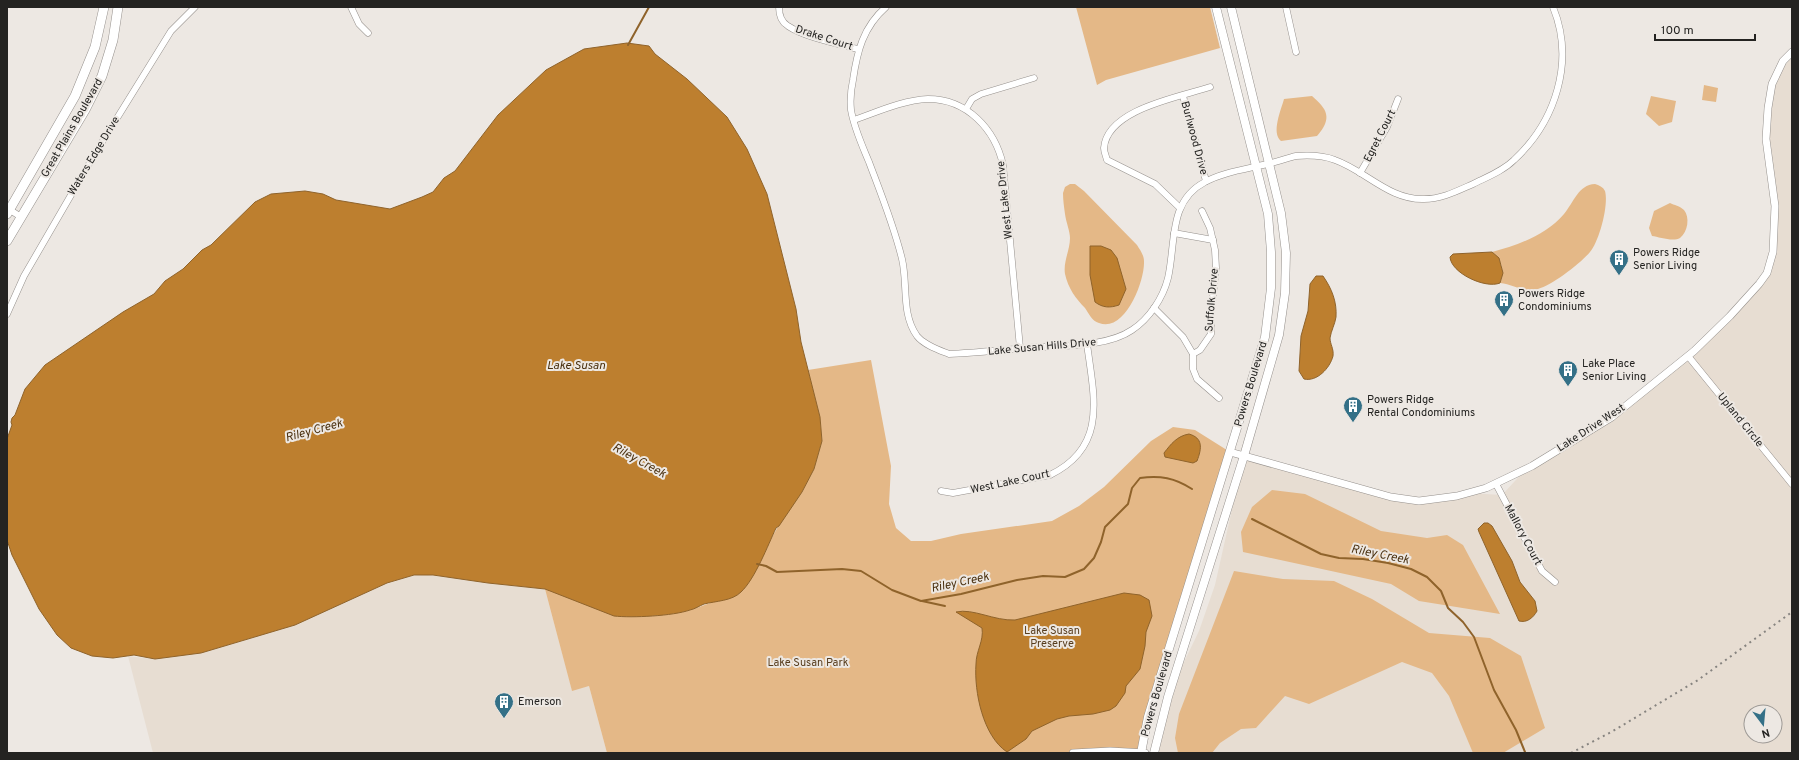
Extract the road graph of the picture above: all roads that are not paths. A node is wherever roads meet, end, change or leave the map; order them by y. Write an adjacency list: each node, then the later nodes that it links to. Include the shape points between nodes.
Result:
1 (104, 7): 26 (main road, Great Plains Boulevard, via 95,47 75,96)
2 (118, 7): 28 (main road, Great Plains Boulevard, via 113,40 102,76)
3 (195, 7): 33 (street, Waters Edge Drive, via 171,31 96,152 24,276)
4 (351, 7): 11 (street, via 354,17)
5 (779, 7): 12 (street, Drake Court, via 782,20 788,26 820,39)
6 (886, 7): 12 (street, Lake Susan Hills Drive, via 864,33)
7 (1216, 7): 22 (main road, Powers Boulevard)
8 (1231, 7): 21 (main road, Powers Boulevard)
9 (1286, 7): 13 (street)
10 (1553, 7): 23 (street, Lake Susan Hills Drive, via 1563,43 1562,70 1557,96 1540,131 1513,161 1494,174 1452,194 1422,200 1392,193)
11 (368, 33)
12 (858, 49): 20 (street, Lake Susan Hills Drive, via 851,89)
13 (1296, 52)
14 (1792, 52): 37 (street, Lake Drive West, via 1783,61 1772,84 1768,108 1766,139 1775,206 1773,252 1767,273 1730,316)
15 (1034, 78): 19 (street, via 980,94 972,99)
16 (1210, 87): 17 (street)
17 (1183, 96): 24 (street, Burlwood Drive); 25 (street, via 1149,105 1115,125 1104,149 1107,160 1155,184)
18 (1398, 99): 23 (street, Egret Court, via 1387,127)
19 (966, 109): 20 (street, West Lake Drive, via 944,101 928,100 896,106); 35 (street, West Lake Drive, via 985,126 999,150 1003,165)
20 (854, 120): 35 (street, Lake Susan Hills Drive, via 893,226 902,262 910,320 918,337 933,348 949,354)
21 (1271, 164): 22 (street, Lake Susan Hills Drive); 23 (street, Lake Susan Hills Drive, via 1296,156 1320,156 1336,160); 40 (main road, Powers Boulevard, via 1284,239 1285,293 1280,335)
22 (1257, 167): 24 (street, Lake Susan Hills Drive); 39 (main road, Powers Boulevard, via 1268,214 1271,288 1265,336)
23 (1360, 172)
24 (1206, 181): 25 (street, Lake Susan Hills Drive, via 1185,197)
25 (1180, 208): 29 (street, Lake Susan Hills Drive)
26 (8, 211): 28 (street)
27 (1202, 211): 30 (street, Suffolk Drive)
28 (21, 217): 31 (main road, Great Plains Boulevard)
29 (1174, 233): 30 (street); 32 (street, Lake Susan Hills Drive, via 1168,278)
30 (1213, 240): 36 (street, Suffolk Drive, via 1216,268 1211,334 1200,350)
31 (7, 241)
32 (1154, 308): 34 (street, Lake Susan Hills Drive, via 1132,331); 36 (street, via 1183,337)
33 (7, 314)
34 (1087, 344): 35 (street, Lake Susan Hills Drive); 43 (street, West Lake Court, via 1094,403 1093,426 1086,446 1076,459 1050,474 953,493)
35 (1020, 348)
36 (1193, 354): 38 (street, via 1193,369 1197,379)
37 (1688, 356): 41 (street, Lake Drive West, via 1612,417 1532,466); 42 (street, Upland Circle)
38 (1219, 398)
39 (1230, 452): 40 (street, Lake Drive West); 46 (main road, Powers Boulevard, via 1148,717)
40 (1244, 456): 41 (street, Lake Drive West, via 1385,496 1419,501 1457,496); 48 (main road, Powers Boulevard, via 1168,697)
41 (1496, 484): 44 (street, Mallory Court, via 1542,571)
42 (1792, 484)
43 (941, 491)
44 (1555, 582)
45 (1072, 753): 46 (street, via 1110,750)
46 (1141, 753): 47 (street)
47 (1145, 753)
48 (1154, 753)

